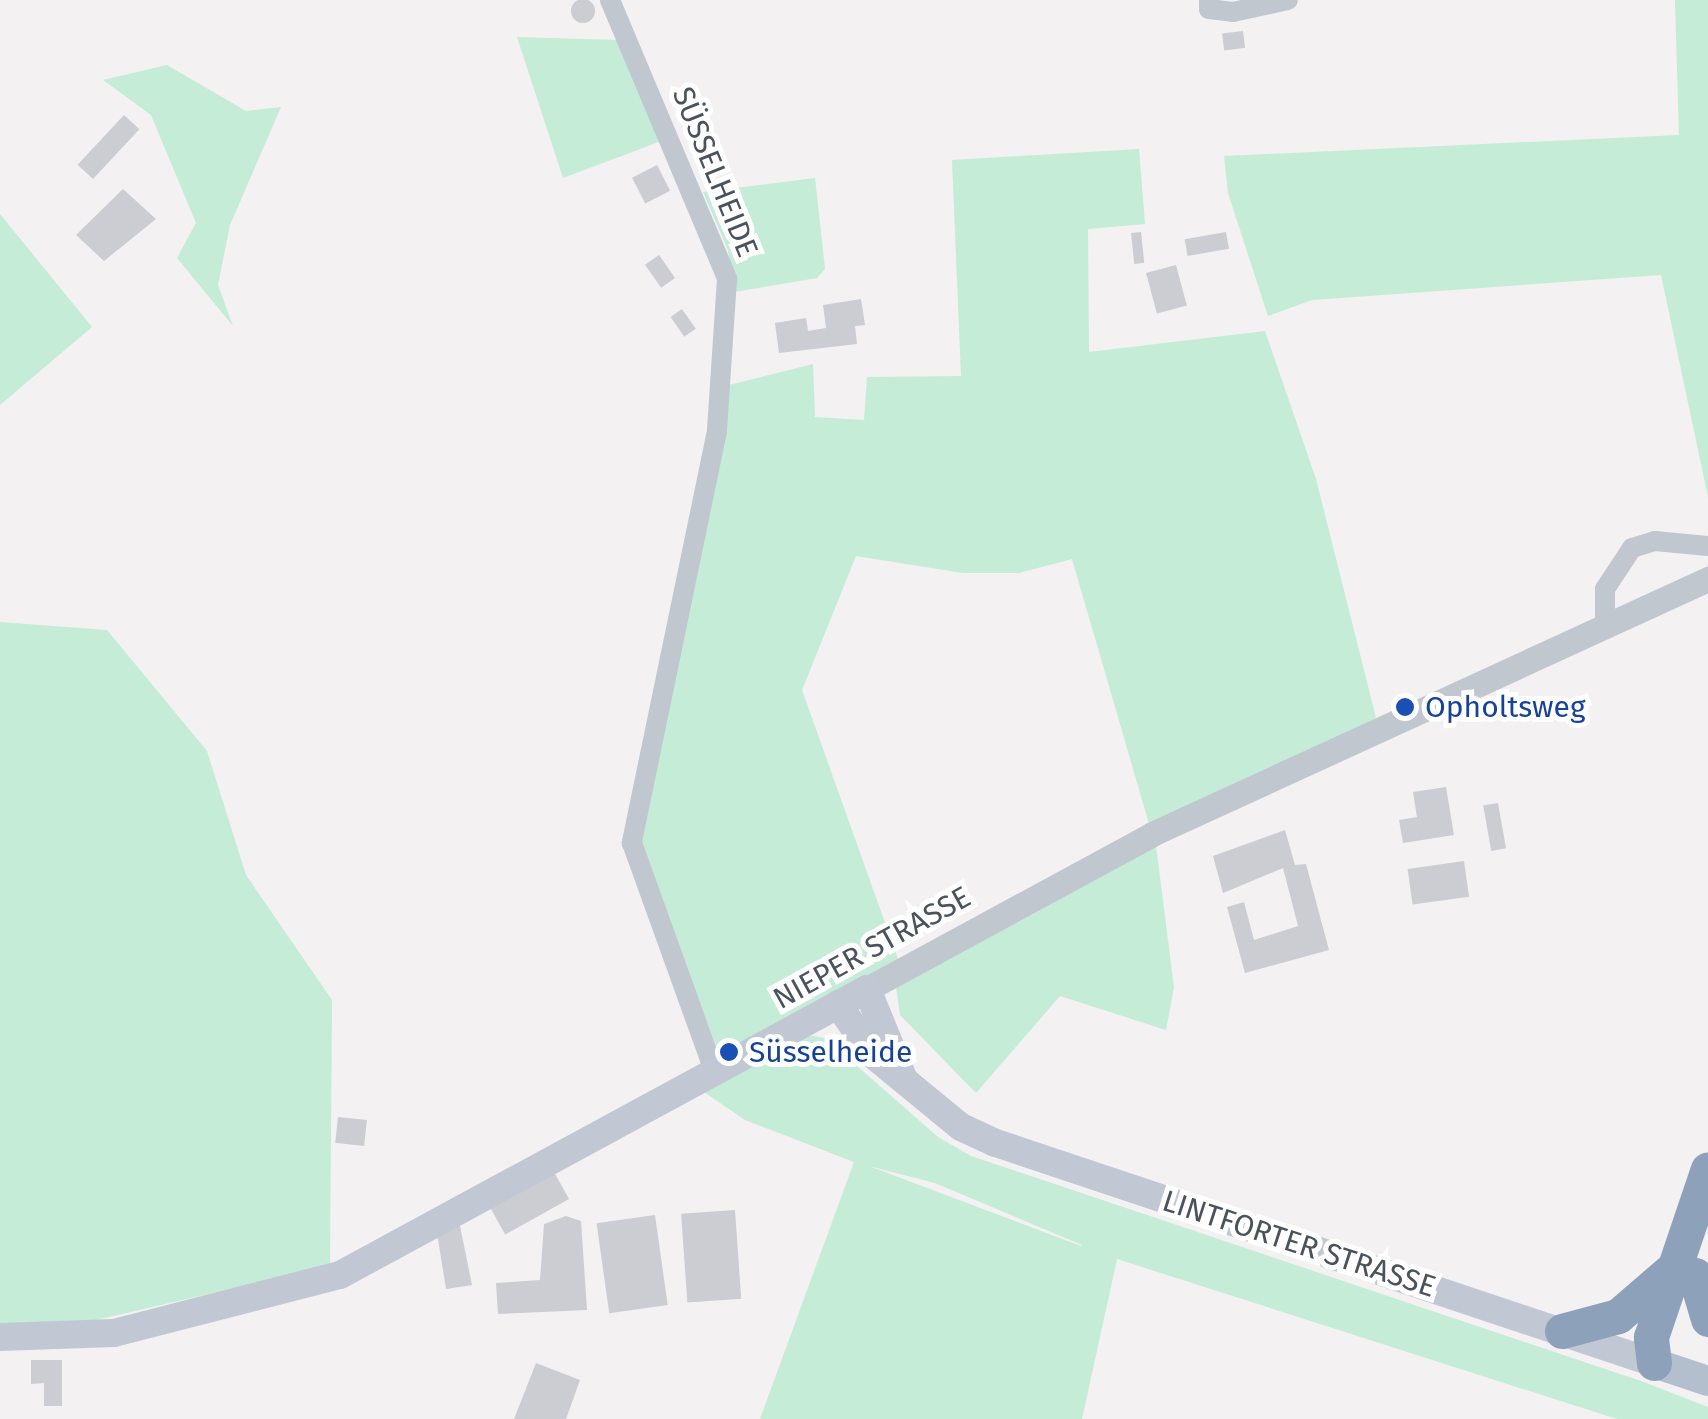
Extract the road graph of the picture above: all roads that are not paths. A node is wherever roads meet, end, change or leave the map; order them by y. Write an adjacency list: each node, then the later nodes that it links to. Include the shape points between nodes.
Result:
1 (610, 0): 9 (street, SÜSSELHEIDE, via 727,279 717,430 632,842)
2 (1209, 0): 3 (street, via 1210,9 1234,12)
3 (1288, 0)
4 (1708, 546): 6 (street, via 1655,541 1632,548 1605,589)
5 (1708, 579): 6 (street, NIEPER STRASSE)
6 (1605, 621): 7 (street, NIEPER STRASSE, via 1086,866)
7 (868, 989): 8 (main road, NIEPER STRASSE); 10 (main road)
8 (838, 1004): 9 (main road, NIEPER STRASSE); 10 (main road, LINTFORTER STRASSE, via 872,1054)
9 (714, 1071): 16 (main road, NIEPER STRASSE, via 340,1275 114,1333)
10 (904, 1080): 15 (main road, LINTFORTER STRASSE, via 996,1144)
11 (1708, 1169): 13 (highway)
12 (1708, 1220): 13 (highway)
13 (1686, 1269): 14 (highway); 15 (highway, via 1618,1316); 17 (highway, via 1675,1343)
14 (1708, 1318)
15 (1562, 1331): 17 (main road, LINTFORTER STRASSE)
16 (0, 1337)
17 (1654, 1362): 18 (main road, LINTFORTER STRASSE)
18 (1708, 1381)

